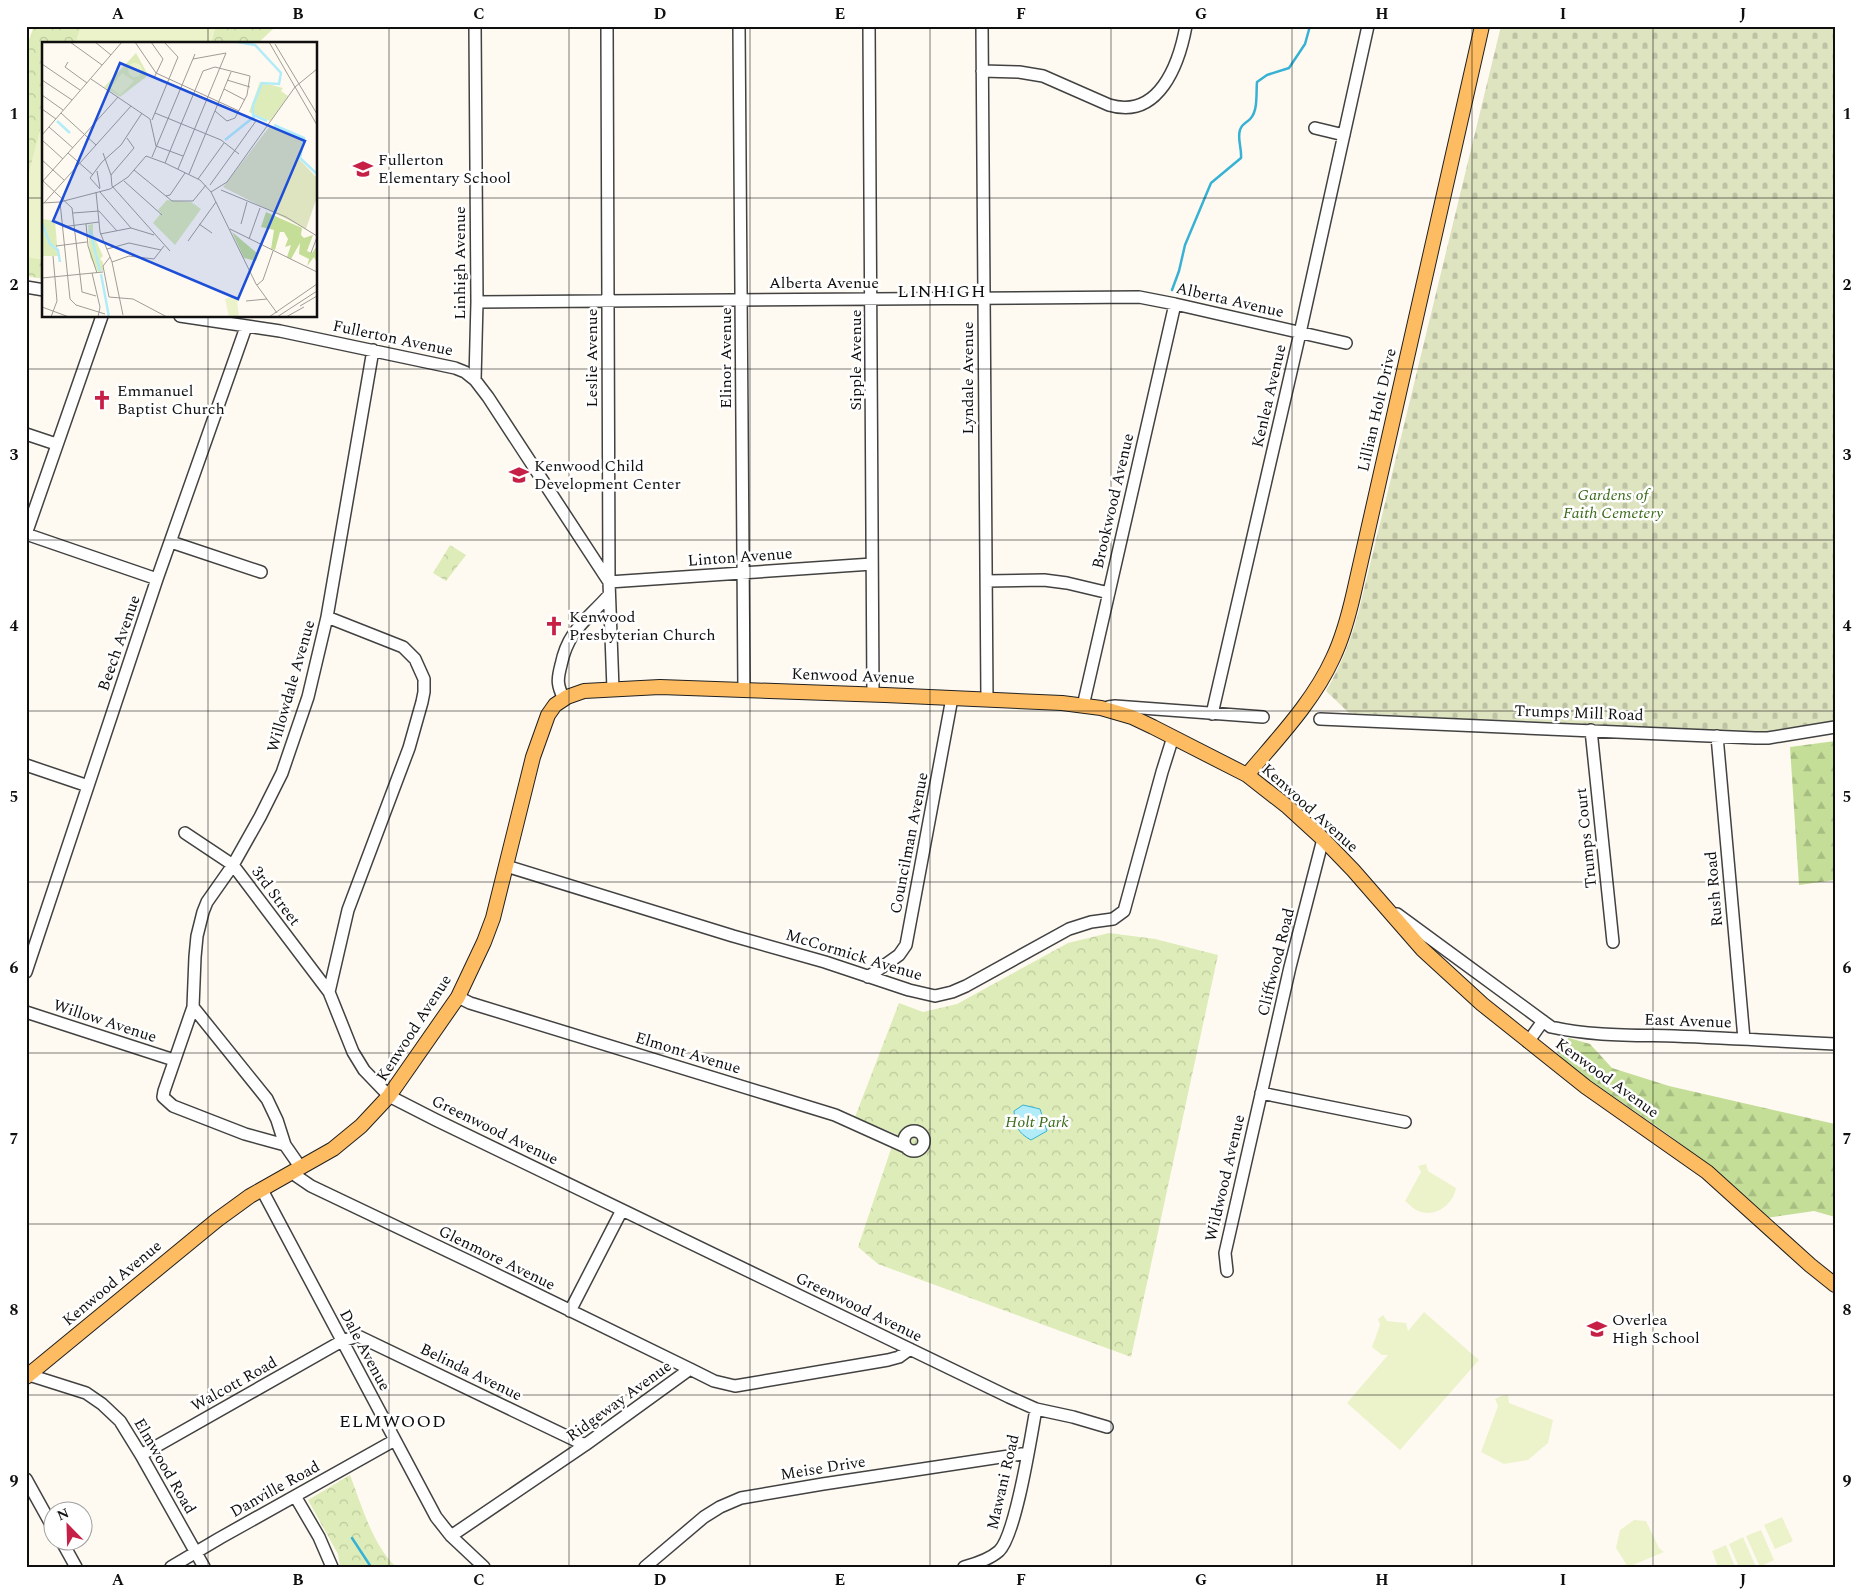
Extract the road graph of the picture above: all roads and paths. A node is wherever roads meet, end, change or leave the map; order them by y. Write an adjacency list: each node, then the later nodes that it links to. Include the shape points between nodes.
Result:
1 (475, 26): 18 (street, Linhigh Avenue)
2 (607, 26): 17 (street, Leslie Avenue)
3 (739, 26): 16 (street, Elinor Avenue)
4 (869, 26): 15 (street, Sipple Avenue)
5 (982, 26): 9 (street, Lyndale Avenue)
6 (1186, 26): 9 (street, via 1165,86 1153,98 1132,106 1118,108 1033,74)
7 (1368, 26): 11 (street, Kenlea Avenue)
8 (1482, 26): 56 (main road, Lillian Holt Drive, via 1345,625 1333,658 1310,697)
9 (982, 71): 14 (street, Lyndale Avenue)
10 (1315, 128): 11 (street)
11 (1344, 134): 23 (street, Kenlea Avenue)
12 (26, 287): 13 (street)
13 (42, 290)
14 (984, 297): 15 (street, Alberta Avenue); 19 (street, Alberta Avenue, via 1139,297); 35 (street, Lyndale Avenue)
15 (872, 299): 16 (street, Alberta Avenue); 31 (street, Sipple Avenue)
16 (742, 300): 17 (street, Alberta Avenue); 33 (street, Elinor Avenue)
17 (608, 301): 18 (street, Alberta Avenue); 36 (street, Leslie Avenue)
18 (477, 302): 26 (street, Linhigh Avenue)
19 (1175, 304): 23 (street, Alberta Avenue); 37 (street, Brookwood Avenue)
20 (101, 318): 28 (street)
21 (192, 318): 22 (street, Fullerton Avenue)
22 (246, 327): 25 (street, Fullerton Avenue); 30 (street, Beech Avenue)
23 (1300, 333): 24 (street, Alberta Avenue); 48 (street, Kenlea Avenue)
24 (1346, 343)
25 (373, 350): 26 (street, Fullerton Avenue, via 455,368); 39 (street, Willowdale Avenue)
26 (475, 380): 36 (street, Fullerton Avenue)
27 (26, 434): 28 (street)
28 (56, 444): 29 (street)
29 (26, 534): 34 (street)
30 (171, 542): 32 (street); 34 (street, Beech Avenue)
31 (872, 564): 33 (street, Linton Avenue); 42 (street, Sipple Avenue)
32 (261, 572)
33 (744, 572): 36 (street, Linton Avenue); 41 (street, Elinor Avenue)
34 (157, 579): 57 (street, Beech Avenue)
35 (986, 581): 37 (street, via 1044,580); 45 (street, Lyndale Avenue)
36 (609, 582): 38 (street, Leslie Avenue)
37 (1109, 593): 46 (street, Brookwood Avenue)
38 (610, 595): 40 (street, Leslie Avenue); 44 (street, via 567,642 558,684)
39 (327, 617): 60 (street, Willowdale Avenue, via 291,751); 66 (street, via 403,647 415,659 424,679 424,692 409,748 348,910)
40 (613, 689): 41 (main road, Kenwood Avenue); 44 (main road, Kenwood Avenue, via 584,691)
41 (744, 689): 42 (main road, Kenwood Avenue)
42 (873, 694): 43 (main road, Kenwood Avenue)
43 (952, 698): 45 (main road, Kenwood Avenue); 65 (street, Councilman Avenue, via 906,945 899,955)
44 (564, 699): 61 (main road, Kenwood Avenue, via 552,709 538,739)
45 (987, 699): 46 (main road, Kenwood Avenue)
46 (1083, 706): 47 (main road, Kenwood Avenue)
47 (1101, 708): 48 (street, via 1114,706); 54 (main road, Kenwood Avenue, via 1132,717)
48 (1212, 714): 49 (street)
49 (1263, 717)
50 (1320, 719): 52 (street, Trumps Mill Road)
51 (1835, 727): 53 (street, Trumps Mill Road, via 1768,738)
52 (1591, 730): 53 (street, Trumps Mill Road); 63 (street, Trumps Court)
53 (1717, 736): 71 (street, Rush Road)
54 (1173, 737): 56 (main road, Kenwood Avenue); 65 (street, McCormick Avenue, via 1124,912 1113,919 1070,929 966,986 942,995 909,990)
55 (26, 765): 57 (street)
56 (1247, 775): 59 (main road, Kenwood Avenue)
57 (88, 786): 64 (street, Beech Avenue)
58 (185, 833): 60 (street, 3rd Street)
59 (1322, 839): 62 (main road, Kenwood Avenue); 75 (street, Cliffwood Road)
60 (233, 865): 66 (street, 3rd Street); 68 (street, Willowdale Avenue, via 207,902 201,920 193,974)
61 (506, 866): 65 (street, McCormick Avenue); 67 (main road, Kenwood Avenue, via 487,934)
62 (1376, 896): 70 (street, East Avenue); 72 (main road, Kenwood Avenue, via 1439,966)
63 (1613, 942)
64 (26, 972)
65 (868, 977)
66 (329, 992): 76 (street, Greenwood Avenue, via 357,1060 371,1079)
67 (458, 997): 76 (main road, Kenwood Avenue); 79 (street, Elmont Avenue, via 546,1028 835,1115)
68 (193, 1007): 74 (street, Willowdale Avenue); 78 (street, via 267,1098)
69 (26, 1012): 74 (street, Willow Avenue)
70 (1543, 1022): 71 (street, East Avenue, via 1568,1031 1601,1034); 72 (street)
71 (1744, 1039): 73 (street, East Avenue)
72 (1528, 1042): 84 (main road, Kenwood Avenue, via 1586,1088 1708,1172)
73 (1835, 1044)
74 (174, 1060): 78 (street, Willowdale Avenue, via 163,1097 172,1106)
75 (1261, 1093): 77 (street); 83 (street, Wildwood Avenue, via 1225,1253)
76 (390, 1096): 80 (main road, Kenwood Avenue, via 351,1135); 82 (street, Greenwood Avenue)
77 (1405, 1122)
78 (285, 1146): 80 (street)
79 (906, 1147)
80 (296, 1170): 81 (main road, Kenwood Avenue); 85 (street, Glenmore Avenue, via 311,1186)
81 (262, 1190): 86 (street, Dale Avenue); 89 (main road, Kenwood Avenue, via 217,1220)
82 (622, 1210): 85 (street); 87 (street, Greenwood Avenue)
83 (1227, 1271)
84 (1835, 1285)
85 (570, 1311): 88 (street, Glenmore Avenue)
86 (342, 1341): 92 (street, Dale Avenue); 93 (street, Belinda Avenue, via 355,1336 365,1338); 95 (street, Walcott Road)
87 (910, 1349): 88 (street, Ridgeway Avenue, via 888,1360 735,1386 714,1382); 90 (street, Greenwood Avenue)
88 (690, 1369): 93 (street, Ridgeway Avenue)
89 (27, 1375): 95 (street, Elmwood Road, via 94,1398 120,1421)
90 (1036, 1409): 91 (street, Greenwood Avenue); 94 (street, Mawani Road)
91 (1107, 1427)
92 (396, 1440): 97 (street, Danville Road); 99 (street, Dale Avenue, via 436,1517)
93 (585, 1446): 99 (street, Ridgeway Avenue)
94 (1028, 1453): 107 (street, Meise Drive, via 741,1498 704,1517); 108 (street, Mawani Road, via 1013,1517 1002,1547 982,1561)
95 (141, 1455): 101 (street, Elmwood Road)
96 (26, 1479): 98 (street)
97 (295, 1496): 101 (street, Danville Road); 105 (street)
98 (42, 1508)
99 (452, 1536): 106 (street, Dale Avenue)
100 (67, 1550): 102 (street)
101 (196, 1552): 103 (street, Danville Road); 104 (street, Elmwood Road)
102 (76, 1567)
103 (171, 1567)
104 (204, 1567)
105 (332, 1567)
106 (484, 1567)
107 (645, 1567)
108 (964, 1567)

